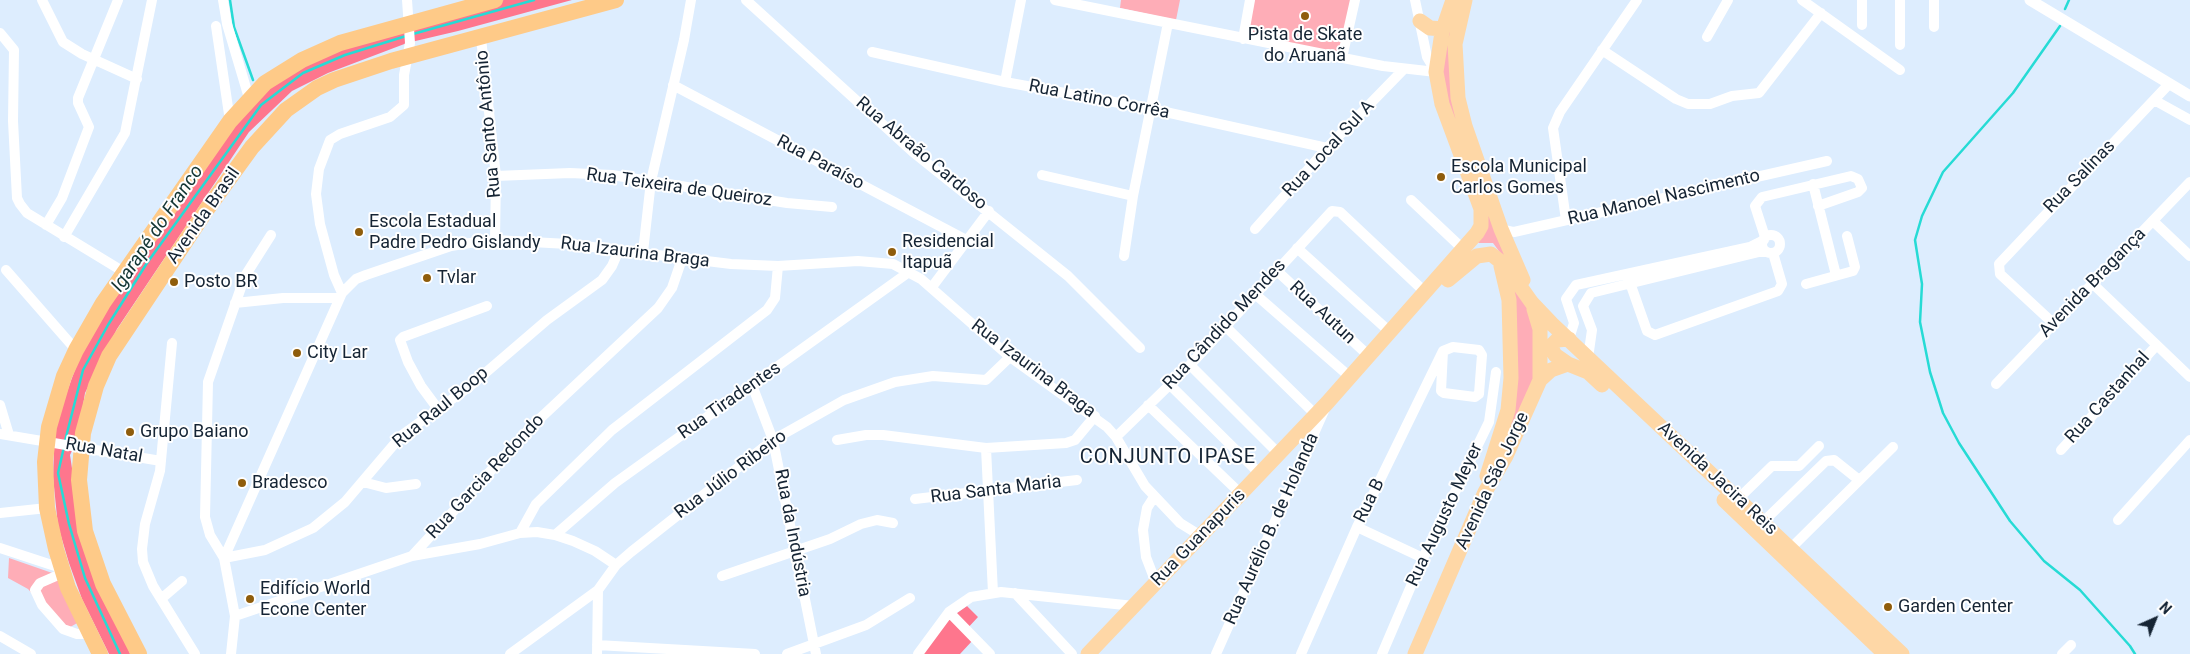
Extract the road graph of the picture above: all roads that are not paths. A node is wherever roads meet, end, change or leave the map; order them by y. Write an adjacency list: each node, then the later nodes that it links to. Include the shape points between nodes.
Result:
1 (42, 0): 41 (street, via 64,42)
2 (118, 0): 41 (street)
3 (152, 0): 45 (street)
4 (222, 0): 50 (street)
5 (407, 0): 27 (street)
6 (495, 0): 27 (highway, Avenida Brasil)
7 (616, 0): 34 (highway, Avenida Brasil)
8 (691, 0): 48 (street)
9 (746, 0): 66 (street, Rua Abraão Cardoso, via 913,152)
10 (1021, 0): 46 (street)
11 (1056, 0): 26 (street)
12 (1250, 0): 35 (street)
13 (1355, 0): 40 (street)
14 (1415, 0): 25 (street)
15 (1453, 0): 31 (main road)
16 (1466, 0): 71 (main road, Avenida São Jorge, via 1455,44 1458,98)
17 (1637, 0): 38 (street)
18 (1728, 0): 33 (street)
19 (1802, 0): 24 (street)
20 (1862, 0): 28 (street)
21 (1900, 0): 36 (street)
22 (1934, 0): 30 (street)
23 (2030, 0): 47 (street)
24 (1820, 13): 38 (street, via 1763,89 1754,95 1732,96 1710,104 1688,104 1676,99); 43 (street)
25 (1420, 21): 31 (main road, via 1430,28); 44 (street, via 1427,57)
26 (1168, 24): 35 (street); 52 (street)
27 (409, 25): 37 (street); 50 (highway, Avenida Brasil, via 340,43 302,60)
28 (1862, 25)
29 (216, 26): 54 (street)
30 (1934, 27)
31 (1443, 29): 44 (main road)
32 (0, 33): 69 (street, via 14,50 12,96 16,198 24,210)
33 (1707, 37)
34 (481, 38): 37 (highway, Avenida Brasil); 58 (street, Rua Santo Antônio)
35 (1243, 39): 40 (street)
36 (1900, 45)
37 (408, 50): 99 (street, via 404,75 406,100 400,110 390,117 334,137 326,145 316,194 320,224); 138 (highway, Avenida Brasil, via 318,88 286,110 262,134 207,209 109,356)
38 (1602, 50): 67 (street, via 1560,112 1553,128)
39 (872, 52): 46 (street, Rua Latino Corrêa)
40 (1342, 58): 42 (street)
41 (93, 59): 45 (street); 69 (street, via 78,98 89,127 62,198)
42 (1403, 70): 44 (street); 55 (street, Rua Local Sul A)
43 (1900, 70)
44 (1436, 72): 79 (main road, Rua Guanapuris, via 1442,104 1481,209 1481,226)
45 (137, 80): 74 (street, via 125,133)
46 (1005, 82): 52 (street, Rua Latino Corrêa)
47 (2169, 84): 49 (street); 51 (street, Rua Salinas)
48 (672, 85): 59 (street); 77 (street, Rua Paraíso)
49 (2190, 96)
50 (249, 98): 54 (highway, Avenida Brasil)
51 (2154, 100): 53 (street); 105 (street, Rua Salinas, via 2003,258 1998,270 2000,274)
52 (1152, 109): 55 (street, Rua Latino Corrêa); 62 (street)
53 (2190, 120)
54 (230, 121): 90 (highway, Avenida Brasil)
55 (1327, 148): 70 (street, Rua Local Sul A)
56 (1827, 161): 67 (street, Rua Manoel Nascimento)
57 (1042, 175): 62 (street)
58 (496, 176): 59 (street, Rua Teixeira de Queiroz, via 570,173); 76 (street, Rua Santo Antônio)
59 (651, 181): 65 (street, Rua Teixeira de Queiroz); 81 (street)
60 (2190, 182): 68 (street, Avenida Bragança)
61 (1813, 184): 64 (street); 64 (street, via 1851,176 1858,179 1862,188); 75 (street, via 1758,199 1756,206)
62 (1133, 196): 83 (street)
63 (1411, 200): 79 (street)
64 (1818, 206): 92 (street)
65 (832, 207)
66 (989, 211): 77 (street); 111 (street, Rua Abraão Cardoso, via 1068,276)
67 (1566, 220): 71 (street, Rua Manoel Nascimento, via 1510,233)
68 (2153, 221): 84 (street); 95 (street, Avenida Bragança)
69 (46, 225): 74 (street)
70 (1255, 229)
71 (1501, 229): 102 (main road, Avenida São Jorge)
72 (271, 235): 101 (street, via 245,276)
73 (1847, 236): 92 (street, via 1855,270)
74 (64, 237): 90 (street)
75 (1764, 239): 82 (street, via 1762,245); 82 (street, via 1771,235 1778,239 1779,247); 93 (street, via 1750,247)
76 (495, 240): 80 (street, Rua Izaurina Braga); 99 (street, Rua Izaurina Braga, via 450,246 366,274 356,279)
77 (968, 241): 96 (street)
78 (1297, 248): 89 (street, Rua Cândido Mendes); 97 (street, Rua Cândido Mendes, via 1332,211 1340,212); 107 (street)
79 (1463, 249): 97 (main road, Rua Guanapuris)
80 (619, 250): 81 (street, Rua Izaurina Braga); 129 (street, Rua Raul Boop, via 602,280)
81 (643, 252): 86 (street, Rua Izaurina Braga)
82 (1770, 252): 93 (street); 93 (street, via 1782,284 1778,291 1655,335 1647,331)
83 (1124, 256)
84 (2190, 256)
85 (1496, 258): 102 (main road, Avenida São Jorge, via 1505,265); 120 (main road, Rua Guanapuris, via 1485,254 1468,261 1372,359); 157 (main road, via 1504,272 1510,300 1511,378 1508,410)
86 (682, 259): 87 (street, Rua Izaurina Braga); 168 (street, Rua Garcia Redondo, via 672,288 658,308 532,425)
87 (778, 266): 91 (street, Rua Izaurina Braga, via 876,261); 162 (street, via 775,298 767,310 612,430 536,504)
88 (6, 270): 112 (street)
89 (1276, 270): 98 (street, Rua Cândido Mendes); 114 (street, Rua Autun)
90 (124, 272): 112 (highway, Avenida Brasil)
91 (909, 272): 96 (street, Rua Izaurina Braga); 125 (street, Rua Tiradentes)
92 (1836, 275): 94 (street)
93 (1628, 278): 100 (street, via 1576,285); 104 (street, via 1591,292)
94 (1806, 284)
95 (2092, 284): 105 (street, Avenida Bragança); 110 (street)
96 (932, 288): 115 (street, Rua Izaurina Braga)
97 (1426, 293): 107 (main road, Rua Guanapuris)
98 (1255, 294): 106 (street, Rua Cândido Mendes); 120 (street)
99 (341, 295): 101 (street); 169 (street, Rua Izaurina Braga)
100 (1568, 295): 104 (street); 108 (street, via 1567,303 1574,323)
101 (235, 303): 169 (street, via 208,382 206,413 205,517 210,535)
102 (1532, 303): 108 (main road, Avenida Jacira Reis); 122 (main road, Avenida São Jorge, via 1540,329)
103 (487, 306): 129 (street, via 400,340 421,386)
104 (1582, 306): 116 (street, via 1592,330)
105 (2054, 324): 124 (street, Avenida Bragança)
106 (1225, 326): 118 (street, Rua Cândido Mendes); 130 (street)
107 (1390, 332): 114 (main road, Rua Guanapuris)
108 (1568, 339): 116 (main road, Avenida Jacira Reis); 117 (main road, via 1557,340 1552,349)
109 (172, 343): 144 (street)
110 (2156, 346): 121 (street); 142 (street, Rua Castanhal)
111 (1140, 348)
112 (76, 350): 137 (highway, Avenida Brasil, via 55,403)
113 (1443, 351): 113 (street, via 1453,347 1479,350 1482,355 1479,394 1476,397 1440,391); 161 (street, Rua B)
114 (1369, 356): 120 (main road, Rua Guanapuris)
115 (1010, 357): 131 (street, Rua Izaurina Braga); 134 (street, Rua Júlio Ribeiro, via 986,380 933,376 894,382 844,400)
116 (1588, 358): 154 (main road, Avenida Jacira Reis)
117 (1568, 364): 122 (main road, via 1551,370); 205 (main road, Avenida Jacira Reis, via 1580,367 1596,379)
118 (1190, 365): 123 (street, Rua Cândido Mendes); 143 (street)
119 (1496, 372): 170 (street, Rua Augusto Meyer, via 1489,422)
120 (1350, 377): 126 (main road, Rua Guanapuris)
121 (2190, 377)
122 (1540, 380): 157 (main road, Avenida São Jorge)
123 (1170, 384): 128 (street, Rua Cândido Mendes); 145 (street)
124 (1996, 384)
125 (752, 385): 134 (street, Rua da Indústria); 163 (street, Rua Tiradentes, via 615,483)
126 (1327, 403): 130 (main road, Rua Guanapuris); 201 (street, Rua Aurélio B. de Holanda)
127 (0, 405): 132 (street)
128 (1148, 405): 133 (street, Rua Cândido Mendes); 151 (street)
129 (438, 409): 148 (street, Rua Raul Boop, via 402,435)
130 (1316, 415): 143 (main road, Rua Guanapuris)
131 (1095, 416): 133 (street, Rua Izaurina Braga); 141 (street, via 1071,442)
132 (4, 434): 137 (street, Rua Natal)
133 (1116, 437): 152 (street, Rua Izaurina Braga, via 1136,474)
134 (773, 440): 167 (street, Rua da Indústria); 171 (street, Rua Júlio Ribeiro)
135 (837, 440): 141 (street, via 883,435)
136 (2190, 440): 158 (street)
137 (50, 441): 138 (street, Rua Natal); 155 (highway, Avenida Brasil)
138 (75, 446): 144 (street, Rua Natal); 191 (highway, Avenida Brasil, via 85,531 104,584)
139 (1819, 446): 154 (street, via 1799,466 1772,466)
140 (1893, 447): 147 (street)
141 (986, 448): 150 (street)
142 (2061, 450)
143 (1279, 454): 145 (main road, Rua Guanapuris)
144 (161, 461): 180 (street, via 142,549 147,574)
145 (1260, 474): 151 (main road, Rua Guanapuris)
146 (1077, 480): 150 (street, Rua Santa Maria)
147 (1859, 480): 159 (street, via 1834,460 1826,461); 166 (street)
148 (363, 482): 149 (street, via 386,488); 169 (street, Rua Raul Boop, via 345,502 313,528 265,550)
149 (416, 484)
150 (987, 492): 153 (street, Rua Santa Maria); 177 (street)
151 (1241, 494): 164 (main road, Rua Guanapuris)
152 (1154, 497): 164 (street, Rua Izaurina Braga, via 1180,522); 175 (street, via 1147,508 1143,530 1146,557)
153 (915, 499)
154 (1738, 499): 159 (main road, Avenida Jacira Reis)
155 (47, 508): 156 (street); 172 (highway, Avenida Brasil)
156 (0, 513)
157 (1476, 513): 204 (main road, Avenida São Jorge)
158 (2118, 520)
159 (1763, 522): 166 (main road, Avenida Jacira Reis)
160 (893, 523): 167 (street, via 877,520 861,524)
161 (1357, 528): 170 (street); 202 (street, Rua B)
162 (520, 532): 163 (street); 168 (street, via 480,544)
163 (555, 535): 171 (street, via 595,551)
164 (1201, 536): 175 (main road, Rua Guanapuris)
165 (0, 548): 172 (street)
166 (1790, 549): 206 (main road, Avenida Jacira Reis)
167 (796, 552): 173 (street); 188 (street, Rua da Indústria)
168 (412, 556): 183 (street, Rua Garcia Redondo)
169 (224, 558): 183 (street)
170 (1423, 558): 203 (street, Rua Augusto Meyer)
171 (616, 565): 176 (street, Rua Júlio Ribeiro)
172 (62, 571): 184 (highway, Avenida Brasil); 184 (street, via 40,583 36,590 42,605 63,629)
173 (722, 576)
174 (182, 581): 180 (street)
175 (1156, 582): 181 (main road, Rua Guanapuris)
176 (598, 590): 187 (street); 194 (street, Rua Júlio Ribeiro)
177 (992, 593): 178 (street); 182 (street, via 971,598)
178 (1015, 594): 181 (street); 199 (street)
179 (910, 598): 188 (street, via 866,625 844,632)
180 (161, 599): 192 (street)
181 (1134, 606): 200 (main road, Rua Guanapuris)
182 (949, 612): 197 (street); 198 (street)
183 (235, 616): 193 (street)
184 (89, 634): 190 (highway, Avenida Brasil)
185 (0, 636): 189 (street)
186 (2070, 645): 207 (street)
187 (597, 650): 195 (street)
188 (815, 650): 196 (street)
189 (32, 654)
190 (100, 654)
191 (139, 654)
192 (195, 654)
193 (231, 654)
194 (510, 654)
195 (754, 654)
196 (787, 654)
197 (918, 654)
198 (990, 654)
199 (1072, 654)
200 (1088, 654)
201 (1216, 654)
202 (1301, 654)
203 (1382, 654)
204 (1415, 654)
205 (1885, 654)
206 (1902, 654)
207 (2062, 654)

